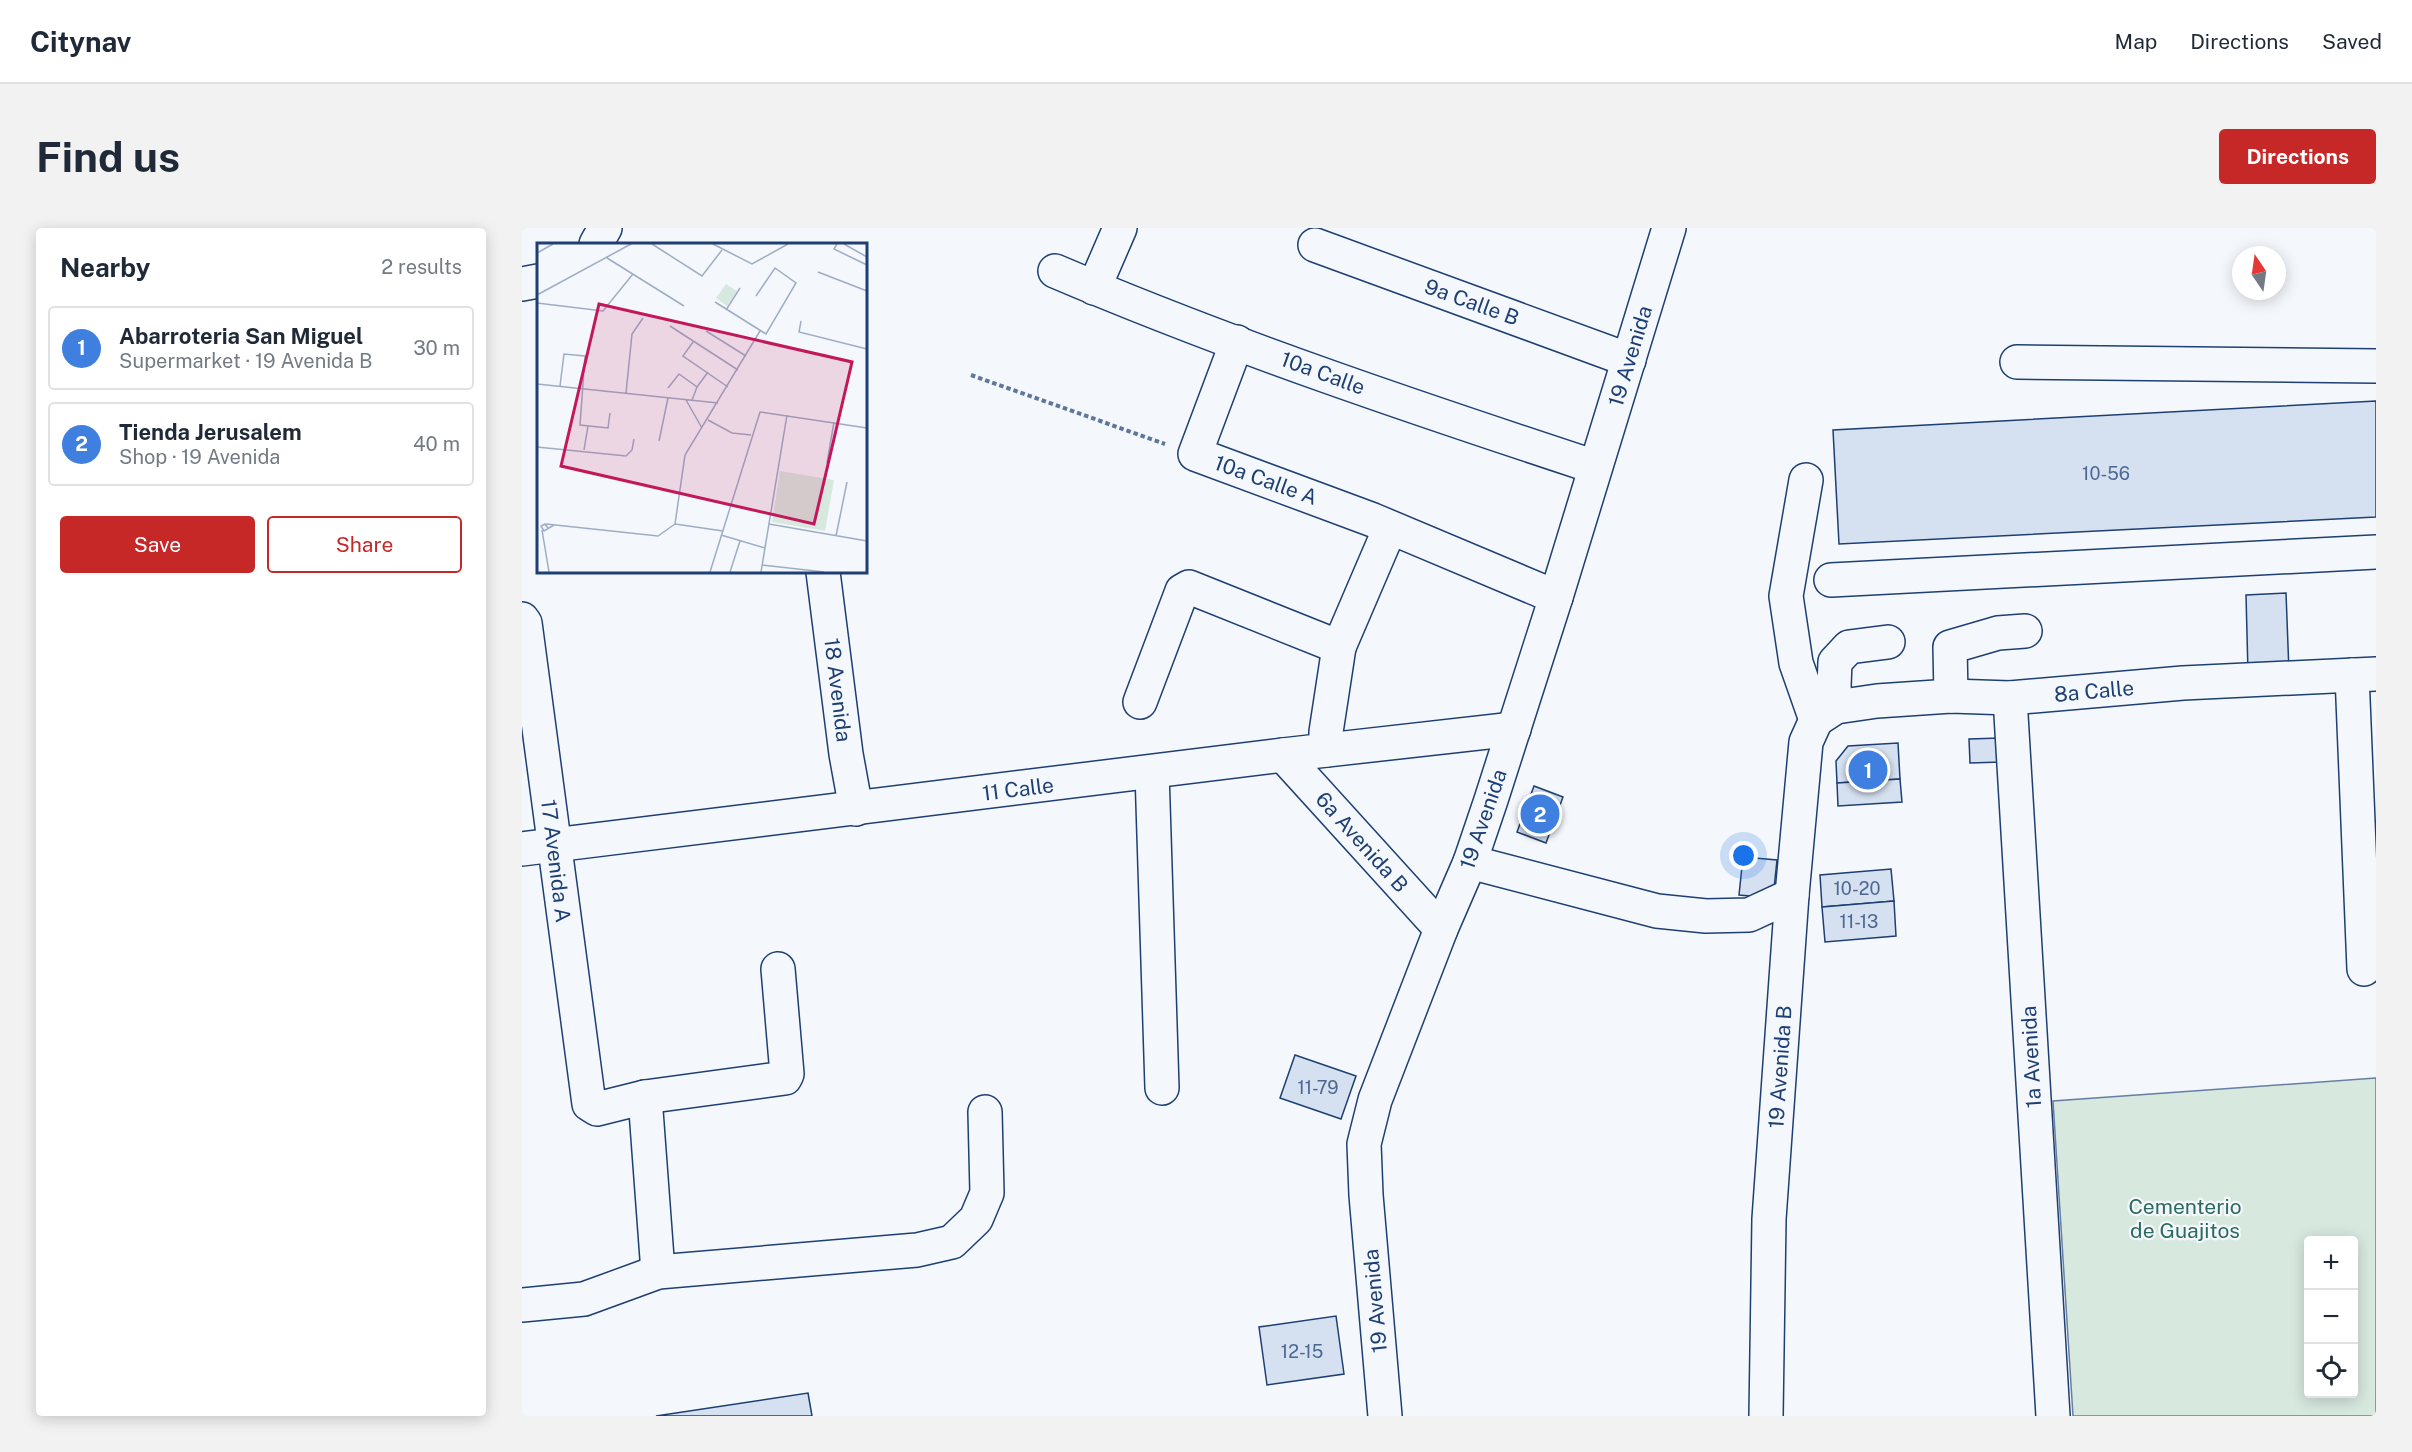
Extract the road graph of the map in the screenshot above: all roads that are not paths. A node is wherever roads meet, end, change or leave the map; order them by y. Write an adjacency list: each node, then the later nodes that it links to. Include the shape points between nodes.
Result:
1 (605, 228): 4 (street)
2 (1120, 228): 9 (street)
3 (1669, 228): 11 (street, 19 Avenida)
4 (597, 243)
5 (1315, 245): 11 (street, 9a Calle B)
6 (1055, 271): 9 (street, 10a Calle)
7 (537, 281): 8 (street)
8 (522, 284)
9 (1094, 288): 10 (street, 10a Calle)
10 (1237, 342): 14 (street, 10a Calle); 16 (street, 10a Calle A, via 1195,454)
11 (1629, 360): 14 (street, 19 Avenida)
12 (2017, 362): 13 (street)
13 (2376, 366)
14 (1595, 467): 20 (street, 19 Avenida)
15 (1806, 480): 29 (street, via 1786,596 1796,663)
16 (1390, 528): 20 (street, 10a Calle A); 24 (street)
17 (2376, 552): 19 (street)
18 (823, 573): 34 (street, 18 Avenida)
19 (1831, 580)
20 (1556, 597): 30 (street, 19 Avenida)
21 (522, 619): 35 (street, 17 Avenida A)
22 (2025, 631): 26 (street, via 1998,633 1950,647)
23 (1887, 642): 29 (street, via 1849,647 1835,662 1834,686)
24 (1339, 647): 28 (street, via 1185,588); 31 (street)
25 (2364, 675): 27 (street, 8a Calle, via 2183,683); 41 (street)
26 (1950, 696): 27 (street, 8a Calle); 29 (street, 8a Calle, via 1877,701)
27 (2010, 698): 49 (street, 1a Avenida)
28 (1140, 702)
29 (1826, 714): 38 (street, 19 Avenida B, via 1806,742)
30 (1514, 729): 31 (street, 11 Calle); 37 (street, 19 Avenida)
31 (1326, 750): 32 (street, 11 Calle)
32 (1283, 755): 33 (street, 11 Calle); 39 (street, 6a Avenida B)
33 (1152, 772): 34 (street, 11 Calle); 42 (street)
34 (856, 809): 35 (street, 11 Calle)
35 (555, 846): 36 (street, 11 Calle); 43 (street, 17 Avenida A, via 589,1104 597,1109)
36 (522, 849)
37 (1470, 862): 38 (street, via 1657,911 1749,915); 39 (street, 19 Avenida)
38 (1792, 895): 48 (street, 19 Avenida B, via 1769,1219)
39 (1441, 929): 47 (street, 19 Avenida, via 1375,1100 1364,1144)
40 (778, 969): 43 (street, via 787,1077)
41 (2364, 969)
42 (1162, 1088)
43 (645, 1096): 45 (street)
44 (985, 1112): 45 (street, via 987,1193 976,1219 952,1242 917,1250)
45 (658, 1272): 46 (street, via 584,1299)
46 (522, 1305)
47 (1385, 1416)
48 (1766, 1416)
49 (2053, 1416)

